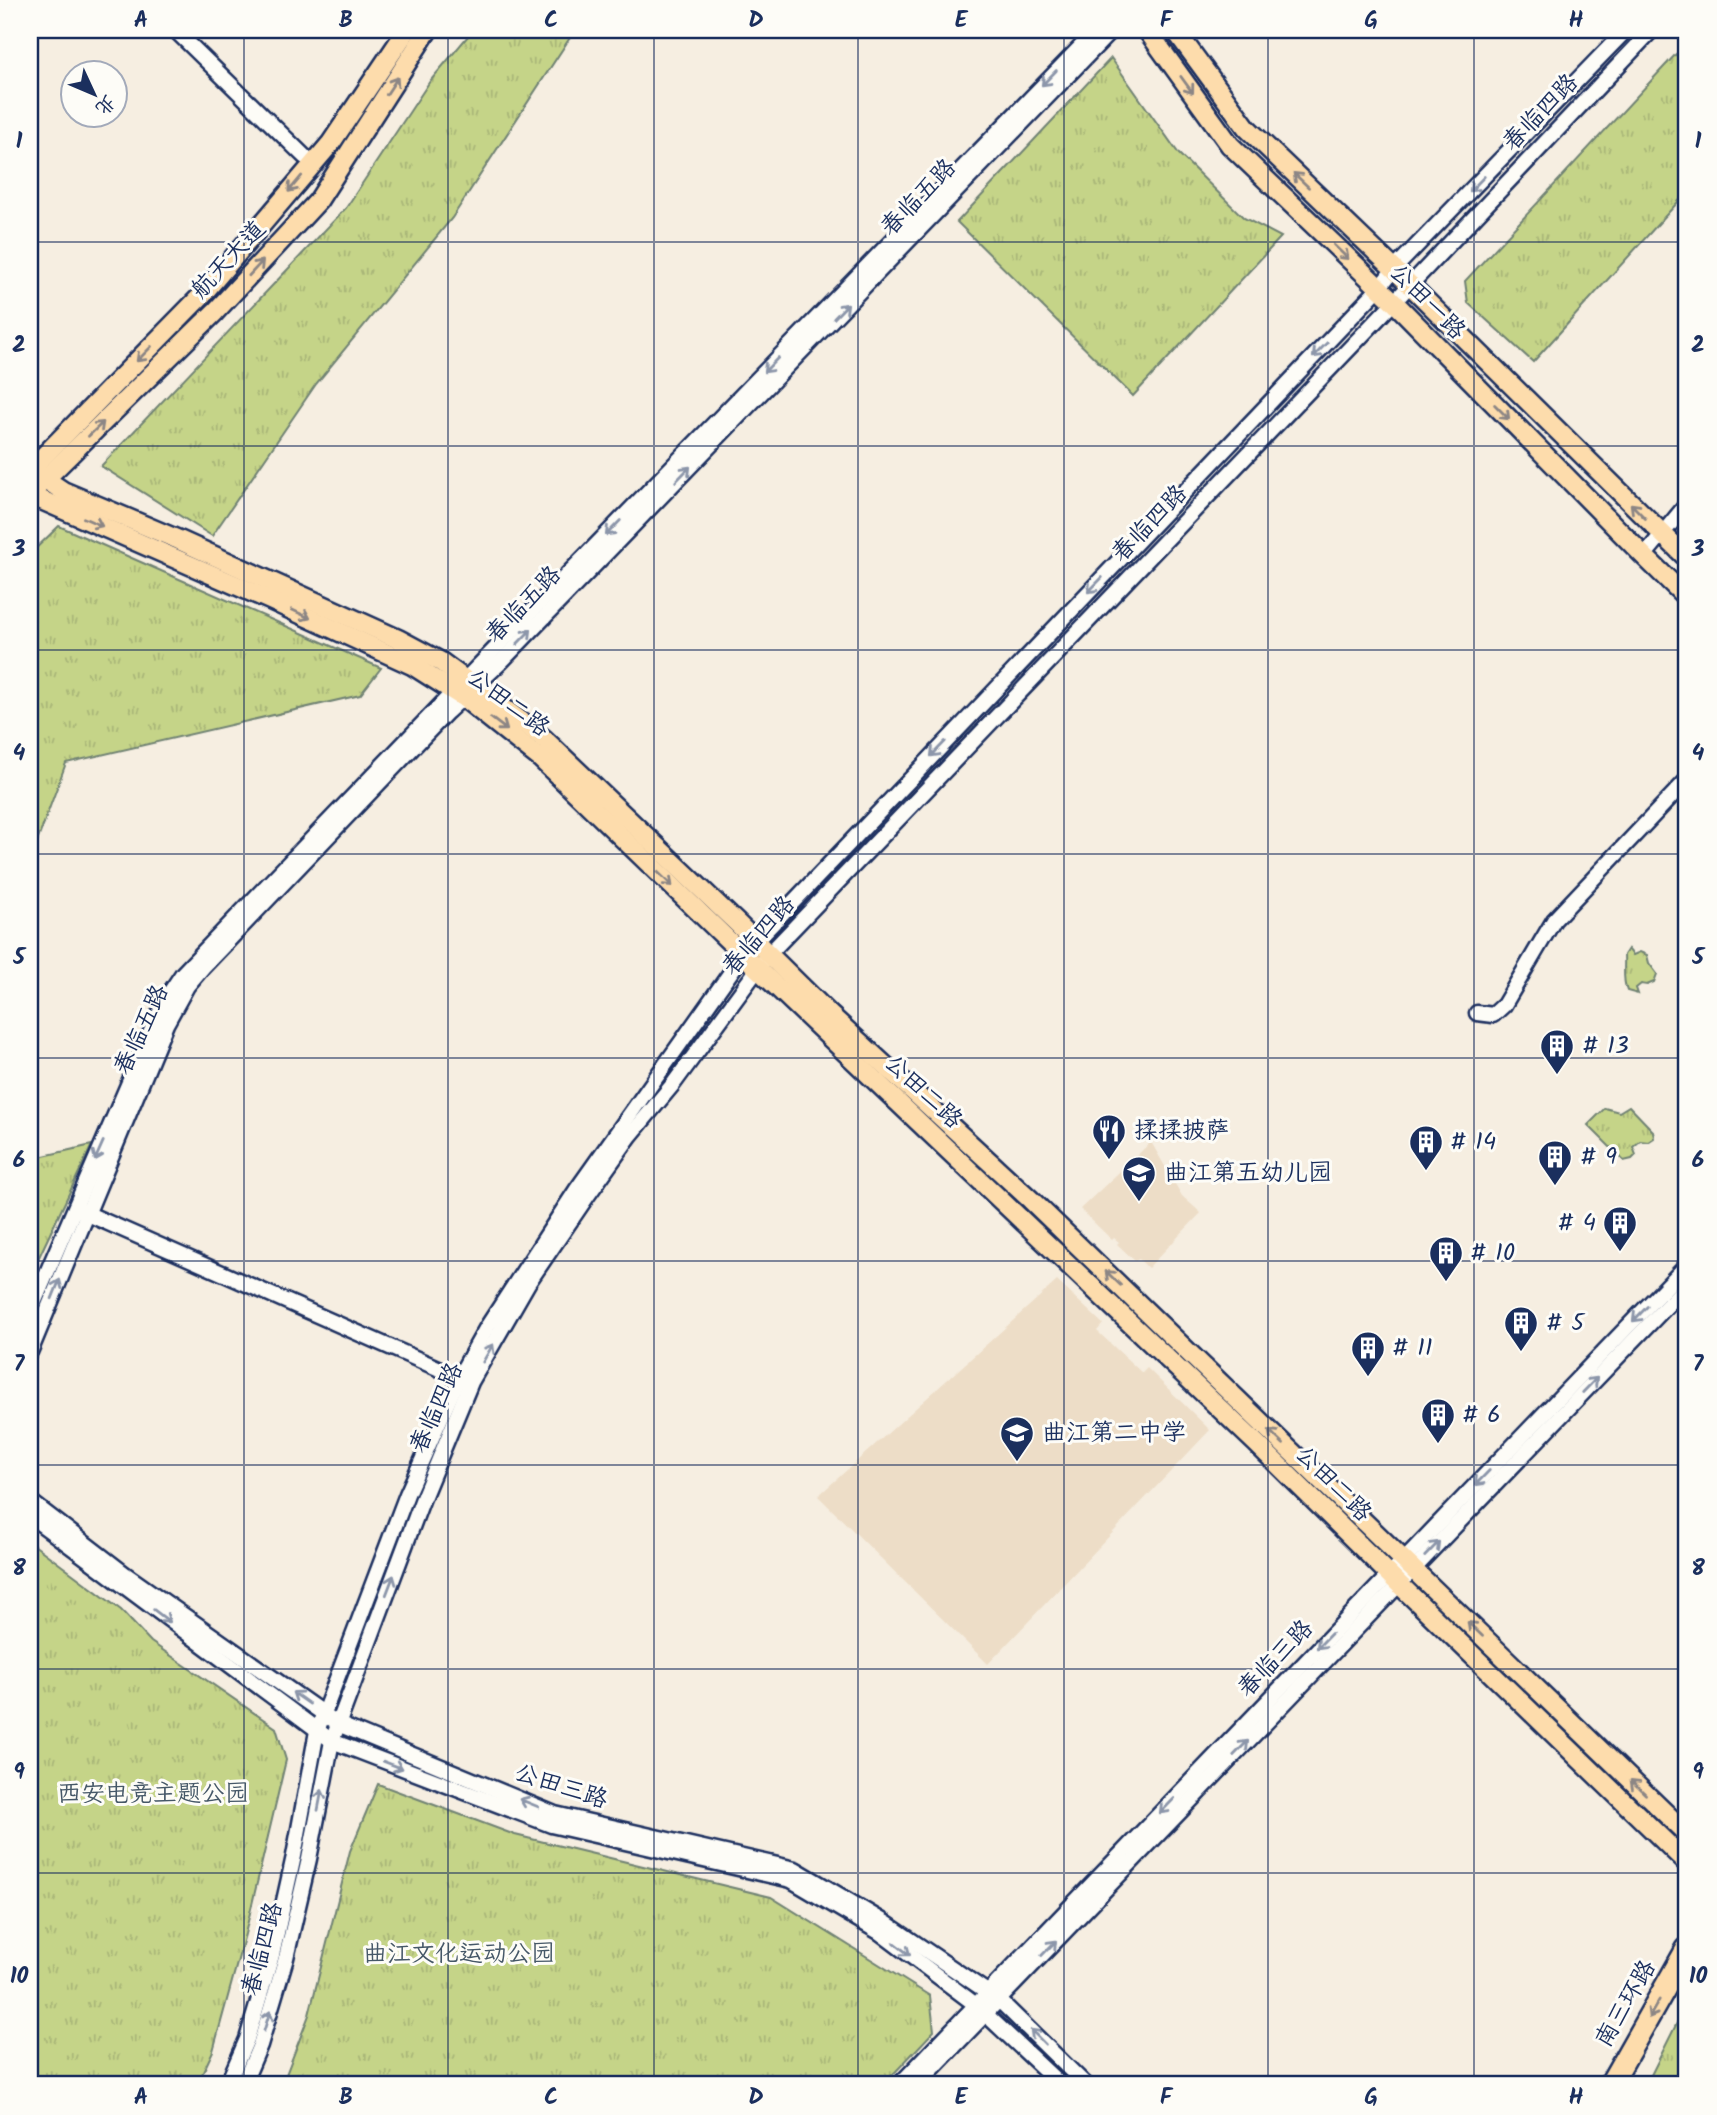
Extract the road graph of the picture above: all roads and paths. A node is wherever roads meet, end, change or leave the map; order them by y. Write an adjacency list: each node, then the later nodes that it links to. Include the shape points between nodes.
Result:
1 (175, 30): 10 (street)
2 (407, 30): 15 (main road, 航天大道, one-way to 15, via 331,143 201,296)
3 (428, 30): 15 (main road, 航天大道, one-way to 3, via 215,313 318,201)
4 (1097, 30): 22 (street, 春临五路, one-way to 22)
5 (1112, 30): 22 (street, 春临五路, one-way to 5)
6 (1147, 30): 13 (main road, 公田一路, one-way to 13, via 1230,145)
7 (1175, 30): 11 (main road, 公田一路, one-way to 7, via 1247,128)
8 (1626, 30): 11 (street, 春临四路, one-way to 11)
9 (1652, 30): 12 (street, 春临四路)
10 (305, 157)
11 (1394, 269): 12 (main road, 公田一路); 13 (street, 春临四路)
12 (1410, 285): 14 (street, 春临四路); 18 (main road, 公田一路, one-way to 12)
13 (1379, 288): 14 (main road, 公田一路); 24 (street, 春临四路, one-way to 24)
14 (1394, 302): 19 (main road, 公田一路, one-way to 19); 26 (street, 春临四路)
15 (34, 471): 16 (main road, 航天大道); 22 (main road, 公田二路, via 64,491 398,639 441,662)
16 (30, 495): 22 (main road, 公田二路, one-way to 22)
17 (1687, 504): 18 (street)
18 (1662, 534): 19 (street); 20 (main road, 公田一路)
19 (1644, 556): 21 (main road, 公田一路)
20 (1687, 558)
21 (1687, 598)
22 (465, 689): 24 (main road, 公田二路, via 542,738); 25 (main road, 公田二路, one-way to 25); 28 (street, 春临五路, via 183,973 152,1029)
23 (1687, 783): 27 (street, via 1554,920 1504,1005 1493,1015)
24 (756, 941): 25 (street, 春临四路); 26 (main road, 公田二路)
25 (743, 955): 26 (main road, 公田二路); 33 (street, 春临四路, via 577,1189 487,1327)
26 (763, 962): 33 (street, 春临四路, one-way to 26, via 630,1136); 36 (main road, 公田二路, one-way to 26, via 1050,1218 829,1014); 37 (main road, 公田二路)
27 (1478, 1013)
28 (80, 1210): 31 (street, 春临五路); 32 (street, 春临五路, one-way to 28); 33 (street)
29 (1687, 1265): 36 (street, 春临三路, one-way to 36)
30 (1687, 1285): 36 (street, 春临三路, one-way to 30)
31 (30, 1312)
32 (30, 1352)
33 (465, 1380): 38 (street, 春临四路, via 407,1494); 39 (street, 春临四路, one-way to 33)
34 (30, 1501): 38 (street, 公田三路, one-way to 34)
35 (30, 1516): 40 (street, 公田三路, one-way to 40)
36 (1408, 1564): 37 (street, 春临三路); 42 (main road, 公田二路, one-way to 36)
37 (1393, 1578): 43 (main road, 公田二路); 45 (street, 春临三路)
38 (324, 1714): 39 (street, 公田三路); 40 (street, 春临四路)
39 (338, 1724): 41 (street, 春临四路); 45 (street, 公田三路, one-way to 39, via 795,1869 555,1814)
40 (317, 1731): 41 (street, 公田三路); 47 (street, 春临四路, via 272,1955 247,2039)
41 (332, 1741): 46 (street, 公田三路, one-way to 46, via 551,1825 791,1880 879,1932); 48 (street, 春临四路, one-way to 41, via 286,1958)
42 (1687, 1835)
43 (1687, 1863)
44 (1687, 1949): 53 (highway, 南三环路, one-way to 53)
45 (994, 1996): 46 (street, 春临三路); 52 (street, 公田三路, one-way to 45)
46 (981, 2010): 49 (street, 春临三路); 50 (street, 春临三路); 51 (street, 公田三路)
47 (227, 2085)
48 (243, 2085)
49 (899, 2085)
50 (917, 2085)
51 (1061, 2085)
52 (1086, 2085)
53 (1610, 2085)

